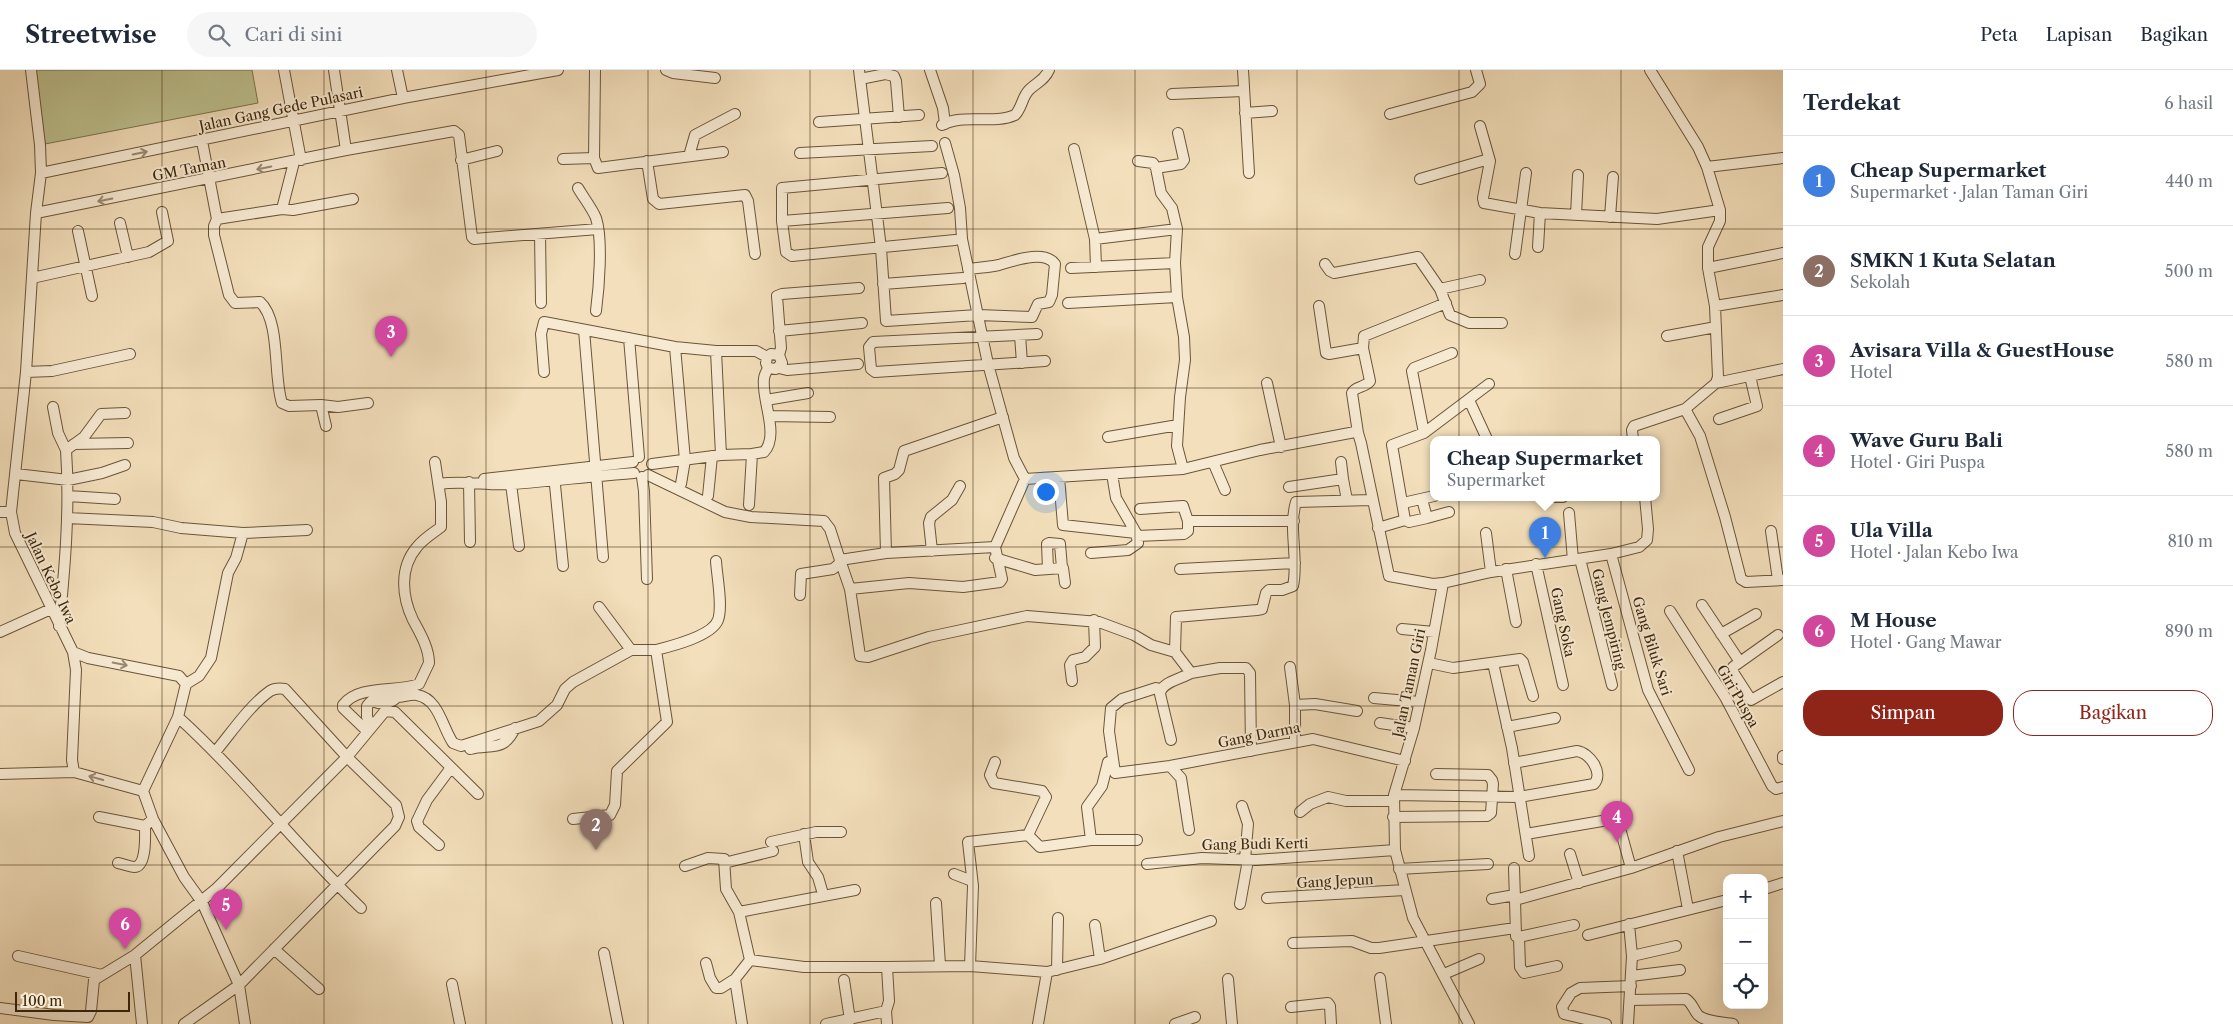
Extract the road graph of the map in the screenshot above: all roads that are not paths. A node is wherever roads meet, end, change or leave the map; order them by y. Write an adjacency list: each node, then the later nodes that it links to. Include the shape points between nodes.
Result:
1 (31, 70): 51 (street)
2 (284, 70): 27 (street)
3 (334, 70): 19 (street)
4 (396, 70): 18 (street)
5 (552, 70): 14 (street, Jalan Gang Gede Pulasari)
6 (594, 70): 41 (street)
7 (666, 70): 15 (street)
8 (930, 70): 9 (street, via 945,116 943,125 1015,115 1025,95 1044,80)
9 (1049, 70)
10 (1243, 70): 16 (street)
11 (1476, 70): 23 (street, via 1480,84 1472,92)
12 (1650, 70): 49 (street)
13 (859, 74): 25 (street, via 894,76); 26 (street)
14 (502, 75): 18 (street, Jalan Gang Gede Pulasari)
15 (715, 78)
16 (1243, 91): 17 (street); 21 (street)
17 (1172, 94)
18 (403, 98): 19 (street, Jalan Gang Gede Pulasari)
19 (340, 111): 27 (street, Jalan Gang Gede Pulasari); 35 (street)
20 (1272, 111): 21 (street)
21 (1245, 113): 53 (street)
22 (735, 114): 40 (street, via 695,135)
23 (1390, 114)
24 (919, 115): 25 (street)
25 (899, 117): 26 (street)
26 (865, 119): 28 (street); 36 (street)
27 (293, 120): 31 (street, Jalan Gang Gede Pulasari); 46 (street)
28 (819, 122)
29 (1480, 126): 44 (street)
30 (1178, 133): 50 (street, via 1184,160 1181,164)
31 (202, 141): 51 (street, Jalan Gang Gede Pulasari, one-way to 31); 57 (street)
32 (945, 143): 93 (street, via 954,175)
33 (932, 146): 36 (street)
34 (1074, 149): 79 (street)
35 (346, 150): 45 (street, GM Taman, via 454,131 459,135); 46 (street, GM Taman)
36 (868, 150): 39 (street); 59 (street)
37 (497, 151): 45 (street)
38 (723, 152): 40 (street)
39 (800, 153)
40 (688, 156): 48 (street)
41 (594, 158): 43 (street); 48 (street, via 598,168)
42 (1783, 158): 49 (street)
43 (563, 159)
44 (1489, 159): 58 (street); 65 (street, via 1483,202)
45 (462, 160): 78 (street, GM Taman, via 474,239)
46 (298, 161): 57 (street, GM Taman, one-way to 57); 63 (street)
47 (1138, 161): 50 (street, via 1153,163)
48 (647, 162): 84 (street, via 653,199 657,204 745,195)
49 (1707, 167): 64 (street)
50 (1156, 168): 76 (street, via 1161,193 1172,208)
51 (41, 173): 67 (street)
52 (942, 173): 59 (street)
53 (1249, 173)
54 (1526, 173): 65 (street)
55 (1578, 176): 70 (street)
56 (1613, 178): 71 (street)
57 (210, 179): 67 (street, GM Taman, one-way to 67); 72 (street)
58 (1420, 179)
59 (873, 180): 68 (street); 73 (street, via 784,187 780,193)
60 (578, 188): 75 (street, via 596,218)
61 (353, 198): 63 (street, via 293,210)
62 (948, 208): 68 (street)
63 (282, 209): 72 (street)
64 (1720, 210): 71 (street, via 1657,219); 92 (street, via 1720,221 1708,247)
65 (1521, 211): 69 (street); 85 (street)
66 (162, 212): 86 (street, via 168,242 149,252)
67 (36, 213): 94 (street)
68 (877, 213): 73 (street); 82 (street)
69 (1540, 213): 70 (street); 81 (street)
70 (1576, 215): 71 (street)
71 (1610, 217)
72 (217, 219): 140 (street, via 214,235 232,301 239,304 260,302 272,325 282,403 289,406)
73 (782, 221): 82 (street, via 786,252 792,256)
74 (120, 223): 86 (street)
75 (598, 229): 78 (street); 107 (street, via 600,276)
76 (1178, 229): 79 (street); 87 (street)
77 (78, 230): 89 (street)
78 (540, 234): 102 (street)
79 (1095, 239): 90 (street)
80 (956, 240): 82 (street)
81 (1538, 247)
82 (881, 248): 96 (street)
83 (1783, 252): 92 (street)
84 (755, 254)
85 (1515, 254)
86 (128, 256): 89 (street)
87 (1175, 263): 90 (street); 101 (street)
88 (1325, 264): 98 (street, via 1334,273 1418,257)
89 (85, 266): 94 (street); 100 (street)
90 (1096, 267): 91 (street)
91 (1072, 268)
92 (1708, 268): 106 (street)
93 (966, 274): 96 (street); 108 (street); 108 (street, via 1032,258 1044,258 1055,264 1050,299 1045,304 1038,304 1034,316)
94 (32, 278): 130 (street)
95 (1480, 280): 98 (street)
96 (884, 284): 108 (street, via 886,322)
97 (858, 288): 113 (street, via 780,295 777,299)
98 (1440, 289): 104 (street)
99 (1783, 295): 106 (street)
100 (92, 296)
101 (1176, 297): 103 (street); 148 (street, via 1185,360)
102 (541, 303)
103 (1068, 303)
104 (1446, 303): 110 (street, via 1450,314 1460,320); 120 (street, via 1366,335)
105 (1319, 306): 120 (street, via 1326,353)
106 (1715, 306): 111 (street)
107 (596, 311)
108 (978, 315): 115 (street)
109 (862, 323): 113 (street)
110 (1502, 323)
111 (1716, 327): 117 (street); 135 (street)
112 (584, 330): 118 (street); 131 (street, via 542,323); 167 (street)
113 (779, 332): 126 (street, via 781,348 779,355 771,354)
114 (1036, 334): 116 (street)
115 (982, 335): 116 (street); 128 (street); 128 (street, via 873,342 869,347 871,369 875,372)
116 (1020, 335): 125 (street)
117 (1667, 336)
118 (629, 338): 119 (street); 165 (street)
119 (675, 347): 121 (street); 160 (street)
120 (1364, 348): 151 (street, via 1370,381 1352,393)
121 (716, 351): 126 (street, via 756,351); 159 (street)
122 (1452, 353): 150 (street, via 1414,368 1412,375)
123 (130, 354): 130 (street, via 52,371)
124 (1045, 361): 125 (street)
125 (1022, 363): 128 (street)
126 (771, 364): 127 (street, via 787,370); 137 (street, via 764,379)
127 (858, 364)
128 (988, 364): 146 (street)
129 (1783, 369): 132 (street)
130 (26, 372): 168 (street)
131 (544, 372)
132 (1750, 376): 135 (street); 147 (street, via 1757,406)
133 (1267, 383): 157 (street)
134 (1489, 384): 138 (street)
135 (1716, 384): 142 (street)
136 (808, 393): 137 (street)
137 (766, 400): 144 (street)
138 (1469, 400): 150 (street); 152 (street)
139 (368, 403): 140 (street, via 338,408)
140 (320, 405): 149 (street)
141 (53, 407): 156 (street, via 58,433)
142 (1684, 409): 153 (street, via 1634,426); 230 (street, via 1700,436 1726,517 1741,580)
143 (125, 413): 156 (street, via 101,414 84,438)
144 (769, 416): 145 (street); 158 (street, via 768,447 764,452)
145 (830, 416)
146 (1003, 417): 172 (street, via 1014,458); 213 (street, via 904,451 898,470 884,476 883,480)
147 (1719, 419)
148 (1178, 425): 154 (street); 166 (street, via 1177,446)
149 (326, 426)
150 (1424, 433): 190 (street, via 1392,445)
151 (1358, 434): 157 (street, via 1348,433); 188 (street)
152 (1485, 436)
153 (1633, 436)
154 (1108, 437)
155 (128, 443): 156 (street)
156 (70, 447): 174 (street)
157 (1281, 447): 162 (street)
158 (752, 454): 159 (street); 191 (street)
159 (717, 456): 160 (street); 183 (street)
160 (685, 460): 165 (street); 178 (street)
161 (436, 462): 176 (street)
162 (1213, 462): 166 (street); 181 (street)
163 (1341, 462): 173 (street)
164 (124, 465): 174 (street)
165 (643, 468): 167 (street); 178 (street); 197 (street, via 725,512); 229 (street)
166 (1183, 469): 169 (street)
167 (595, 472): 170 (street); 216 (street)
168 (16, 474): 174 (street); 194 (street)
169 (1112, 474): 171 (street); 208 (street, via 1116,498)
170 (554, 476): 175 (street); 177 (street); 223 (street)
171 (1059, 476): 172 (street); 208 (street, via 1063,525)
172 (1025, 478): 211 (street)
173 (1343, 479): 180 (street); 187 (street)
174 (68, 480): 182 (street)
175 (468, 482): 176 (street); 177 (street); 209 (street)
176 (439, 484): 277 (street, via 441,527 417,547 404,577 407,603 427,650 429,663 419,684 410,688 356,694 348,699 343,708)
177 (512, 484): 210 (street)
178 (681, 484): 183 (street)
179 (960, 486): 212 (street, via 952,500 931,517)
180 (1289, 487)
181 (1225, 490)
182 (68, 496): 185 (street); 198 (street)
183 (708, 496): 197 (street)
184 (1430, 497): 186 (street)
185 (114, 499)
186 (1422, 499): 190 (street); 199 (street)
187 (1347, 500): 188 (street); 202 (street, via 1296,502)
188 (1372, 500): 203 (street)
189 (1645, 501): 215 (street, via 1647,540 1639,547)
190 (1403, 503): 200 (street)
191 (749, 505)
192 (1140, 509): 201 (street, via 1183,506)
193 (0, 512): 194 (street)
194 (11, 512): 237 (street, Jalan Kebo Iwa, via 15,533)
195 (1449, 512): 199 (street)
196 (1570, 513): 218 (street, Gang Jempiring)
197 (737, 514): 219 (street, via 824,521 830,529)
198 (67, 518): 206 (street, via 153,522 181,528); 242 (street)
199 (1427, 518): 200 (street)
200 (1404, 520): 203 (street)
201 (1188, 521): 202 (street); 208 (street, via 1188,531 1184,534)
202 (1294, 521): 221 (street)
203 (1378, 528): 232 (street, via 1390,576)
204 (308, 530): 206 (street)
205 (1771, 531): 230 (street)
206 (243, 533): 261 (street, via 228,573 211,658 199,676)
207 (1486, 533): 228 (street)
208 (1136, 534): 214 (street, via 1136,546 1128,550)
209 (470, 542)
210 (519, 546)
211 (994, 547): 212 (street); 217 (street)
212 (932, 551): 213 (street)
213 (886, 553): 219 (street)
214 (1091, 553)
215 (1611, 554): 218 (street); 289 (street, Gang Biluk Sari, via 1648,690)
216 (603, 557)
217 (996, 558): 225 (street, via 1031,569); 233 (street, via 1002,579 997,583 963,587 909,583)
218 (1577, 559): 222 (street); 264 (street, Gang Jempiring)
219 (840, 560): 233 (street); 234 (street, via 833,569 801,574)
220 (716, 561): 249 (street, via 718,621 688,640)
221 (1295, 563): 226 (street); 251 (street, via 1293,586 1269,590 1262,609 1176,617)
222 (1536, 564): 227 (street); 263 (street, Gang Soka)
223 (563, 566)
224 (1062, 568): 225 (street); 225 (street, via 1060,544 1050,543 1047,544); 231 (street)
225 (1048, 569)
226 (1180, 569)
227 (1506, 569): 228 (street); 241 (street)
228 (1491, 572): 232 (street)
229 (647, 579)
230 (1780, 580)
231 (1066, 583)
232 (1443, 583): 245 (street, Jalan Taman Giri)
233 (850, 589): 240 (street, via 860,656 868,657 953,631 1027,616)
234 (800, 595)
235 (1702, 605): 246 (street)
236 (599, 607): 248 (street)
237 (51, 609): 242 (street, Jalan Kebo Iwa); 244 (street)
238 (1670, 611): 266 (street, Giri Puspa)
239 (1756, 614): 246 (street)
240 (1094, 620): 251 (street); 259 (street, via 1095,647 1085,657 1073,660 1070,665)
241 (1516, 622)
242 (59, 627): 250 (street, Jalan Kebo Iwa)
243 (1402, 629): 245 (street)
244 (0, 632)
245 (1434, 632): 254 (street, Jalan Taman Giri)
246 (1721, 634): 253 (street)
247 (1778, 635): 253 (street)
248 (631, 650): 249 (street); 277 (street, via 573,682 557,706 538,721 460,746 453,743 429,700 414,695 398,696 386,703 372,701 367,706)
249 (656, 650): 305 (street, via 667,722 617,771 615,805 610,815)
250 (73, 652): 252 (street); 257 (street, Jalan Kebo Iwa)
251 (1175, 652): 258 (street)
252 (88, 658): 257 (street); 261 (street, one-way to 261, via 178,676)
253 (1740, 662): 262 (street, via 1733,667)
254 (1429, 663): 255 (street, via 1453,668); 269 (street, Jalan Taman Giri)
255 (1493, 663): 267 (street, via 1522,660); 275 (street)
256 (1290, 666): 270 (street)
257 (76, 670): 290 (street, Jalan Kebo Iwa)
258 (1191, 673): 265 (street); 281 (street, via 1230,668 1248,670)
259 (1072, 681)
260 (1783, 682): 262 (street, via 1751,700)
261 (186, 684): 272 (street)
262 (1738, 684): 266 (street)
263 (1563, 685)
264 (1612, 686)
265 (1160, 689): 278 (street); 283 (street, via 1122,699 1110,708 1108,731)
266 (1723, 694): 295 (street, Giri Puspa, via 1772,786 1776,789)
267 (1533, 696)
268 (1374, 698): 269 (street)
269 (1419, 702): 276 (street, Jalan Taman Giri)
270 (1295, 705): 271 (street, via 1315,704); 279 (street)
271 (1357, 711)
272 (178, 717): 280 (street); 293 (street)
273 (1555, 718): 275 (street)
274 (1380, 723): 276 (street)
275 (1507, 727): 286 (street)
276 (1414, 728): 284 (street, Jalan Taman Giri)
277 (369, 729): 282 (street); 288 (street, via 386,711 395,712)
278 (1171, 740)
279 (1295, 741): 281 (street, Gang Darma); 284 (street, Gang Darma, via 1313,739)
280 (216, 751): 282 (street, via 258,702 270,690 278,688 285,689); 309 (street)
281 (1251, 751): 287 (street, Gang Darma)
282 (348, 757): 309 (street); 336 (street, via 396,806 399,817 395,826)
283 (1112, 760): 287 (street, Gang Darma, via 1113,770 1117,773); 316 (street, via 1108,762 1102,786 1088,807)
284 (1405, 761): 299 (street, Jalan Taman Giri)
285 (995, 762): 315 (street, via 990,775 994,783 1045,793)
286 (1514, 763): 300 (street); 300 (street, via 1577,751 1587,756 1598,776 1594,784)
287 (1170, 766): 310 (street, via 1181,778)
288 (450, 769): 297 (street); 318 (street, via 427,800 417,821 419,827)
289 (1689, 770)
290 (74, 772): 291 (street); 294 (street, one-way to 290)
291 (0, 774)
292 (1436, 774): 298 (street, via 1488,775 1492,780)
293 (150, 775): 294 (street); 296 (street)
294 (129, 787): 296 (street)
295 (1783, 787)
296 (143, 791): 308 (street)
297 (478, 794)
298 (1492, 796): 299 (street); 300 (street); 304 (street, via 1491,813 1487,816)
299 (1394, 798): 302 (street, via 1346,801 1328,798 1310,804); 304 (street, Jalan Taman Giri)
300 (1519, 798): 314 (street)
301 (1242, 806): 323 (street, via 1248,824)
302 (1300, 812)
303 (99, 817): 308 (street)
304 (1393, 817): 319 (street, Jalan Taman Giri)
305 (573, 818)
306 (1602, 821): 314 (street)
307 (1783, 821): 320 (street)
308 (149, 822): 324 (street, via 142,861 134,867); 345 (street)
309 (281, 825): 336 (street); 345 (street)
310 (1189, 830)
311 (841, 832): 313 (street)
312 (1621, 832): 330 (street)
313 (804, 834): 325 (street); 340 (street, via 808,862 818,877)
314 (1526, 834): 322 (street)
315 (1028, 835): 316 (street, via 1040,846); 333 (street, via 968,842)
316 (1091, 840): 317 (street)
317 (1137, 840)
318 (439, 845)
319 (1395, 850): 323 (street, Gang Budi Kerti); 331 (street, Jalan Taman Giri)
320 (1677, 851): 330 (street); 349 (street)
321 (1570, 854): 334 (street)
322 (1529, 856)
323 (1246, 859): 326 (street, Gang Budi Kerti, via 1212,857); 347 (street)
324 (118, 863)
325 (724, 863): 328 (street, via 722,858 708,858); 350 (street, via 726,890)
326 (1147, 864)
327 (1488, 864): 331 (street)
328 (685, 866)
329 (1514, 868): 342 (street)
330 (1631, 868): 334 (street)
331 (1399, 869): 339 (street, Jalan Taman Giri)
332 (954, 874): 333 (street)
333 (972, 881): 371 (street)
334 (1579, 883): 342 (street)
335 (1783, 883): 337 (street)
336 (337, 885): 348 (street); 361 (street)
337 (1768, 888)
338 (855, 890): 340 (street)
339 (1405, 890): 341 (street, Gang Jepun); 358 (street, Jalan Taman Giri, via 1413,918)
340 (823, 894): 350 (street)
341 (1267, 898)
342 (1515, 898): 343 (street); 356 (street)
343 (1492, 899)
344 (1723, 901): 349 (street)
345 (202, 902): 363 (street); 384 (street)
346 (936, 903): 370 (street)
347 (1240, 904)
348 (361, 908)
349 (1688, 909): 353 (street)
350 (740, 912): 368 (street)
351 (1058, 918): 375 (street)
352 (1211, 921): 366 (street)
353 (1629, 924): 357 (street); 365 (street)
354 (1095, 925): 366 (street)
355 (1574, 926): 356 (street)
356 (1517, 933): 358 (street, via 1454,936); 372 (street, via 1520,967 1524,973)
357 (1588, 935)
358 (1426, 942): 359 (street, via 1371,948 1352,941); 376 (street, Jalan Taman Giri)
359 (1293, 943)
360 (1676, 946): 365 (street)
361 (274, 949): 384 (street); 385 (street)
362 (604, 953): 398 (street)
363 (135, 955): 377 (street); 394 (street)
364 (18, 956): 377 (street)
365 (1632, 956): 382 (street)
366 (1100, 959): 375 (street)
367 (1479, 959): 376 (street)
368 (750, 960): 373 (street, via 785,966); 379 (street)
369 (706, 963): 379 (street, via 716,988)
370 (940, 965): 371 (street); 373 (street)
371 (970, 966): 375 (street)
372 (1557, 966)
373 (887, 967): 389 (street, via 889,1001)
374 (1680, 970): 382 (street)
375 (1052, 971): 402 (street)
376 (1444, 974): 407 (street, Jalan Taman Giri)
377 (102, 975): 392 (street, via 92,984 88,1017)
378 (1380, 978): 406 (street)
379 (735, 979): 399 (street)
380 (1228, 979): 404 (street)
381 (844, 980): 393 (street)
382 (1631, 981): 386 (street); 408 (street, via 1575,990 1562,1006 1567,1015)
383 (452, 984): 397 (street)
384 (239, 985): 395 (street); 396 (street)
385 (319, 989)
386 (1631, 1000): 390 (street, via 1680,998 1690,1002); 409 (street)
387 (1291, 1007): 405 (street, via 1328,1003)
388 (0, 1008): 392 (street)
389 (886, 1011): 393 (street); 401 (street)
390 (1696, 1012): 410 (street); 411 (street, via 1708,1020)
391 (1194, 1018): 403 (street)
392 (55, 1020)
393 (850, 1020): 400 (street)
394 (142, 1024)
395 (184, 1024)
396 (245, 1024)
397 (460, 1024)
398 (618, 1024)
399 (742, 1024)
400 (826, 1024)
401 (887, 1024)
402 (1038, 1024)
403 (1175, 1024)
404 (1232, 1024)
405 (1331, 1024)
406 (1386, 1024)
407 (1469, 1024)
408 (1606, 1024)
409 (1628, 1024)
410 (1696, 1024)
411 (1733, 1024)

